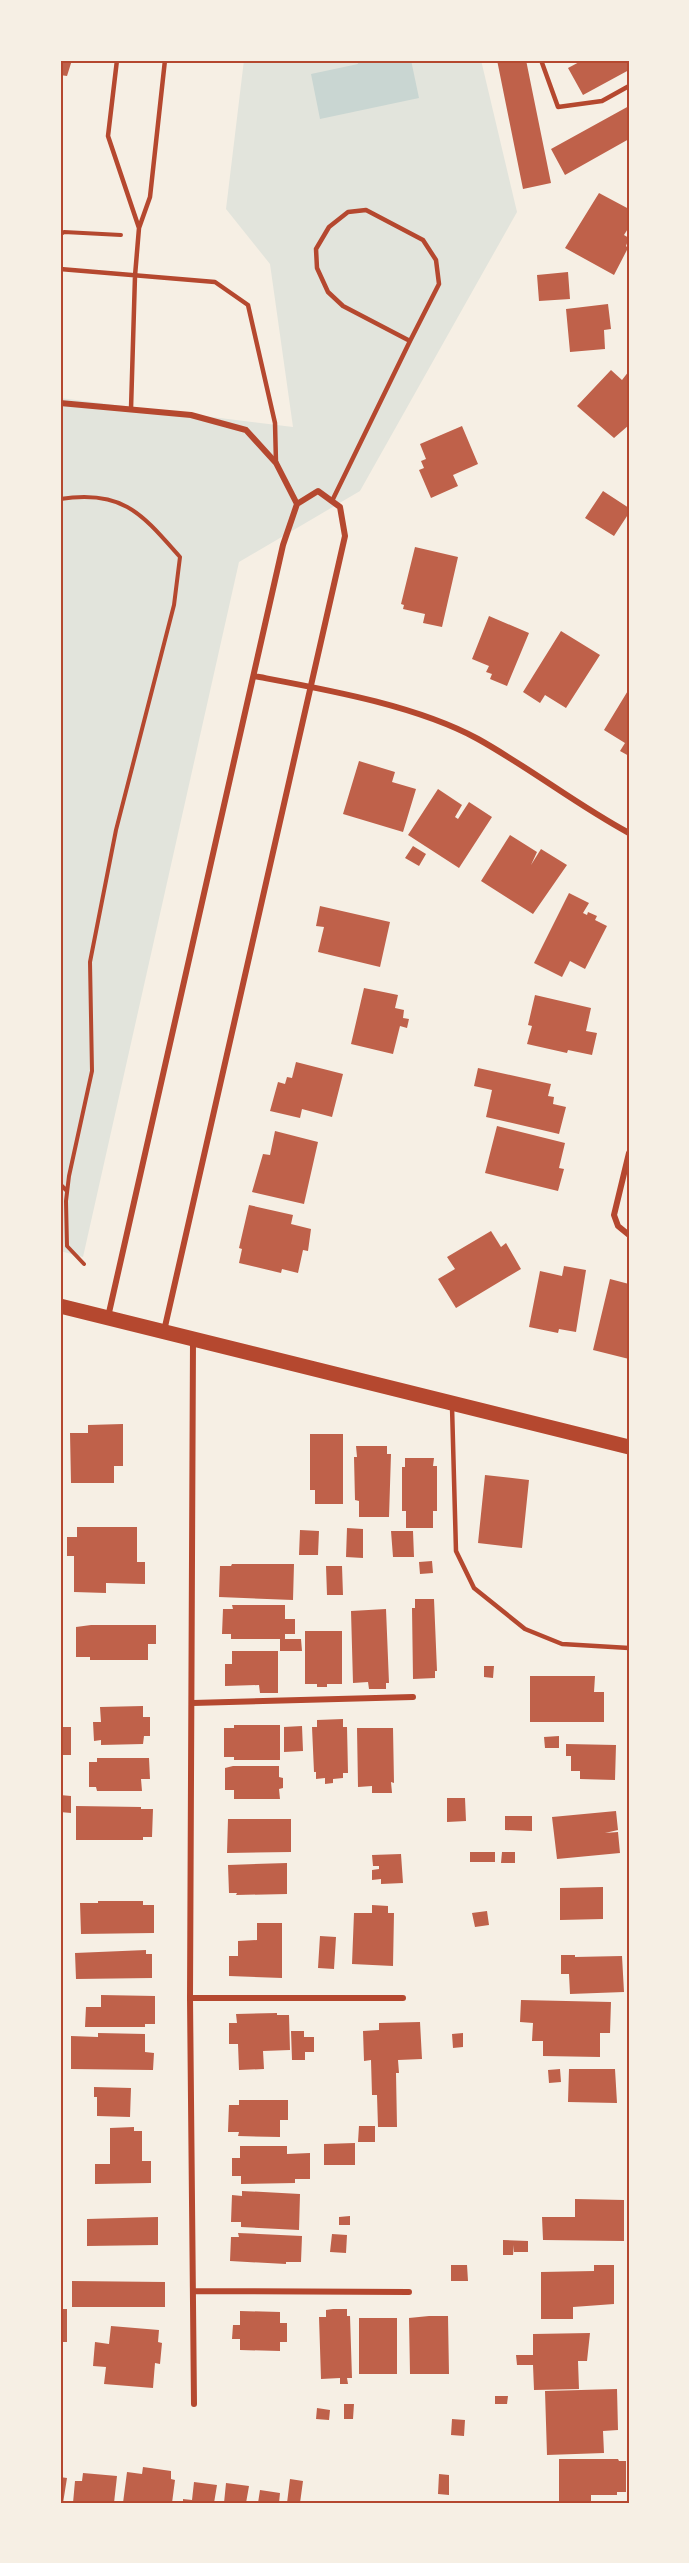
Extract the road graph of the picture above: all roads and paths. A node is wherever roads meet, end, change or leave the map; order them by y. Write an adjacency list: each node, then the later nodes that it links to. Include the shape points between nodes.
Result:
1 (117, 60): 5 (lane, via 108,136)
2 (165, 60): 5 (lane, via 150,197)
3 (541, 60): 4 (lane, via 558,107 602,101)
4 (629, 86)
5 (139, 228): 9 (lane)
6 (60, 235): 7 (path)
7 (125, 235)
8 (60, 269): 9 (lane)
9 (135, 276): 12 (lane); 13 (lane, via 215,282 248,305 275,423)
10 (411, 341): 10 (lane, via 439,284 436,260 423,240 366,210 348,212 329,227 316,249 317,268 328,292 343,306); 15 (lane)
11 (60, 404): 12 (street)
12 (131, 409): 13 (street, via 191,415 246,430)
13 (276, 463): 16 (street)
14 (60, 499): 22 (path, via 115,500 146,518 180,557 174,605 116,830 92,950 92,1071)
15 (332, 501): 16 (street, via 318,491); 18 (street, via 340,507 345,536)
16 (297, 504): 17 (street, via 283,545)
17 (254, 676): 18 (street); 26 (street)
18 (309, 687): 19 (street, via 431,719 476,738); 27 (street)
19 (629, 833)
20 (629, 1153): 23 (street, via 614,1215 618,1226)
21 (60, 1184): 22 (path)
22 (67, 1191): 24 (path, via 67,1246)
23 (629, 1235)
24 (84, 1264)
25 (60, 1306): 26 (main road)
26 (108, 1317): 27 (main road)
27 (164, 1331): 28 (main road)
28 (193, 1338): 29 (main road); 33 (street)
29 (452, 1403): 30 (main road); 31 (lane, via 456,1551 474,1588 525,1629 562,1644)
30 (629, 1447)
31 (629, 1648)
32 (413, 1697): 33 (street)
33 (193, 1703): 34 (street)
34 (190, 1998): 35 (street); 36 (street)
35 (402, 1998)
36 (193, 2291): 37 (street); 38 (street)
37 (409, 2292)
38 (195, 2404)

